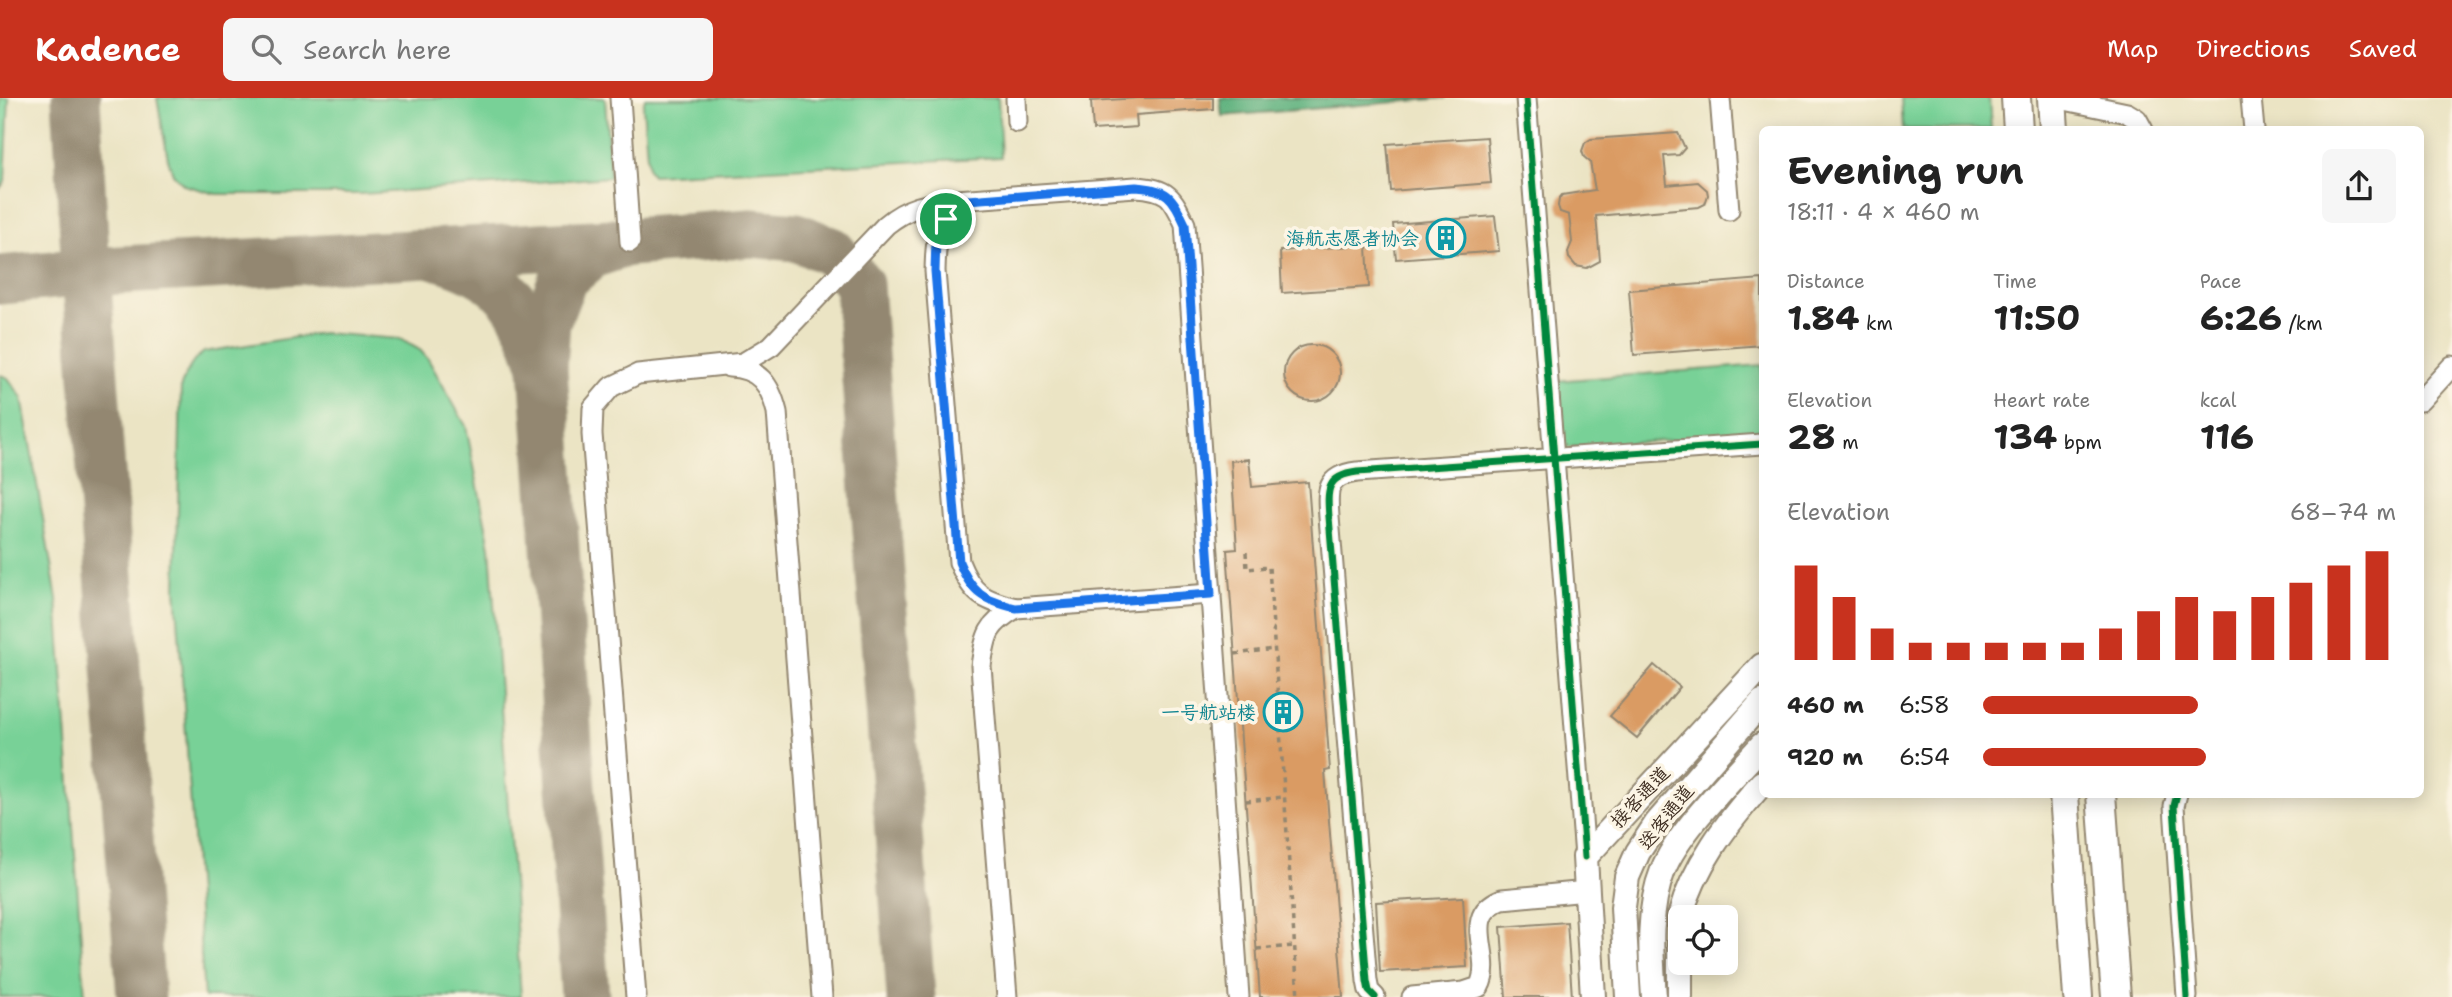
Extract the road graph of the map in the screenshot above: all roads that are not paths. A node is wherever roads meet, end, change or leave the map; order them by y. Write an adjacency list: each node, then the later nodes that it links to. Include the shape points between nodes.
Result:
1 (620, 98): 15 (street)
2 (1016, 98): 8 (street)
3 (1525, 98): 20 (street)
4 (1720, 98): 14 (street)
5 (2015, 98): 9 (highway)
6 (2053, 98): 10 (highway); 11 (street, via 2127,113)
7 (2251, 98): 12 (street)
8 (1017, 122)
9 (2018, 126)
10 (2054, 126)
11 (2141, 126)
12 (2253, 126)
13 (968, 200): 16 (street, via 902,211 771,346 743,363); 21 (street, via 1136,187 1157,188 1173,199 1185,224); 22 (street, via 946,219 936,239 935,271 959,562 968,585 992,602)
14 (1729, 210)
15 (630, 242)
16 (721, 366): 34 (street, via 638,374 611,387 593,408); 35 (street, via 745,368 759,376 772,394 777,412)
17 (2452, 366): 18 (street)
18 (2424, 397)
19 (1759, 444): 20 (street)
20 (1554, 460): 30 (street); 38 (street, via 1346,474 1329,490 1367,981)
21 (1211, 594): 22 (street); 37 (street)
22 (1016, 608): 36 (street, via 986,635 981,666)
23 (1759, 669): 30 (main road, 接客通道)
24 (1759, 705): 41 (main road, 送客通道, via 1657,823 1638,852 1627,877 1623,907)
25 (1759, 748): 42 (main road, 送客通道, via 1688,830 1662,870 1650,948)
26 (1759, 787): 32 (main road, via 1699,867)
27 (2064, 798): 44 (highway)
28 (2101, 798): 45 (highway)
29 (2176, 798): 46 (street)
30 (1585, 856): 31 (main road)
31 (1587, 891): 39 (street, via 1495,902 1480,919 1483,974 1479,987); 40 (main road)
32 (1684, 905)
33 (1678, 975): 43 (main road)
34 (636, 997)
35 (822, 997)
36 (1007, 997)
37 (1239, 997)
38 (1375, 997)
39 (1412, 997)
40 (1593, 997)
41 (1628, 997)
42 (1654, 997)
43 (1680, 997)
44 (2078, 997)
45 (2116, 997)
46 (2187, 997)

